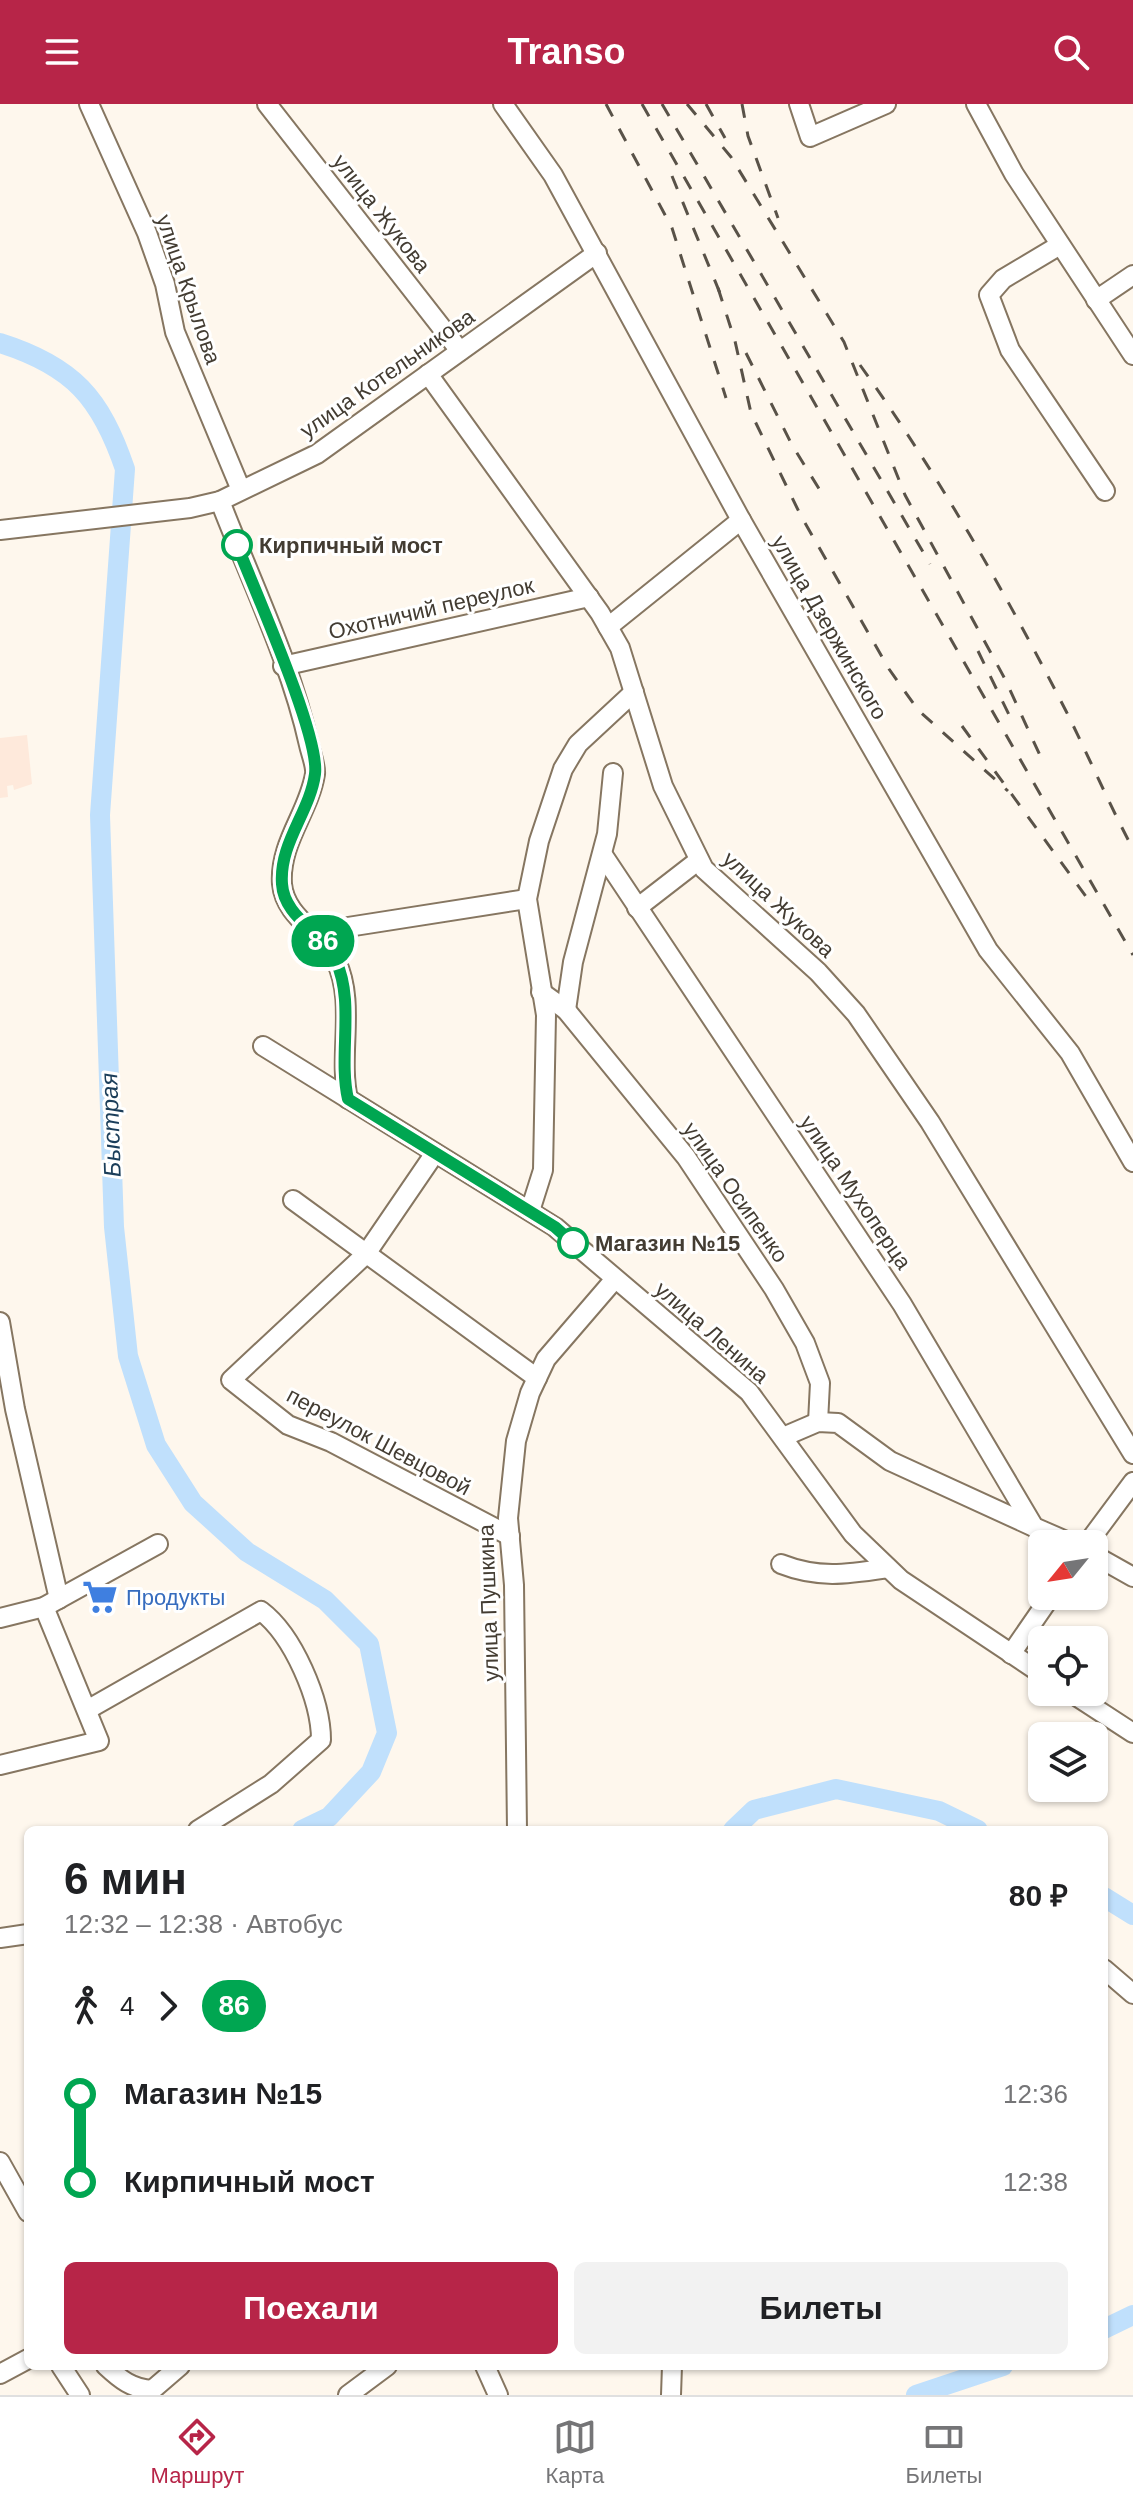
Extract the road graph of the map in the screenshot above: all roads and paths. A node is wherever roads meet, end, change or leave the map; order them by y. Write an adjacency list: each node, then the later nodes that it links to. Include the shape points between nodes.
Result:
1 (89, 104): 14 (street, улица Крылова, via 147,233 175,332)
2 (267, 104): 11 (street, улица Жукова)
3 (503, 104): 8 (street, улица Дзержинского, via 553,175)
4 (799, 104): 5 (street, via 810,137)
5 (886, 104)
6 (976, 104): 7 (street)
7 (1060, 245): 10 (street); 15 (street, via 1003,279 989,295 1010,350)
8 (597, 253): 11 (street, улица Котельникова); 17 (street, улица Дзержинского)
9 (1133, 275): 10 (street)
10 (1096, 300): 12 (street)
11 (460, 351): 13 (street, улица Котельникова)
12 (1133, 355)
13 (428, 374): 14 (street, улица Котельникова, via 317,454); 19 (street, улица Жукова)
14 (241, 490): 16 (street, улица Котельникова)
15 (1105, 491)
16 (220, 501): 18 (street, улица Котельникова); 21 (street)
17 (741, 520): 20 (street); 34 (street, улица Дзержинского, via 988,950 1070,1053)
18 (0, 530)
19 (589, 597): 20 (street, улица Жукова); 21 (street, Охотничий переулок)
20 (608, 627): 22 (street, улица Жукова)
21 (283, 666): 28 (street, via 303,717 315,773 287,844 282,885 292,913)
22 (634, 692): 25 (street, улица Жукова, via 663,786); 26 (street, via 578,744 563,769)
23 (613, 773): 24 (street)
24 (603, 855): 27 (street, улица Мухоперца); 30 (street, via 573,962)
25 (699, 860): 27 (street); 44 (street, улица Жукова, via 856,1014 930,1122)
26 (527, 899): 28 (street); 29 (street)
27 (637, 908): 46 (street, улица Мухоперца, via 902,1304)
28 (316, 932): 32 (street, via 337,963 345,1012 342,1068)
29 (541, 992): 30 (street, улица Осипенко); 36 (street, via 546,1015 543,1170)
30 (566, 1010): 42 (street, улица Осипенко, via 686,1157 774,1289 805,1343 820,1383)
31 (263, 1046): 32 (street, улица Ленина)
32 (348, 1099): 33 (street, улица Ленина)
33 (435, 1153): 36 (street, улица Ленина); 37 (street)
34 (1133, 1162)
35 (293, 1200): 37 (street)
36 (530, 1211): 38 (street, улица Ленина)
37 (366, 1254): 40 (street); 49 (street, переулок Шевцовой, via 231,1380 288,1425 331,1442)
38 (614, 1280): 40 (street, улица Пушкина, via 546,1359); 43 (street, улица Ленина, via 749,1392)
39 (0, 1322): 41 (street)
40 (537, 1378): 49 (street, улица Пушкина, via 516,1441)
41 (7, 1409): 55 (street)
42 (818, 1422): 43 (street); 46 (street, via 838,1423 890,1461)
43 (783, 1437): 53 (street, улица Ленина, via 853,1534)
44 (1132, 1450)
45 (1133, 1482): 48 (street)
46 (1034, 1527): 47 (street)
47 (1041, 1530)
48 (1097, 1530)
49 (510, 1536): 65 (street, улица Пушкина)
50 (158, 1544): 55 (street)
51 (1108, 1563): 54 (street)
52 (781, 1564): 53 (street, via 808,1575)
53 (888, 1568): 58 (street, улица Ленина)
54 (1133, 1577)
55 (51, 1603): 57 (street); 61 (street)
56 (1041, 1610): 58 (street)
57 (0, 1618)
58 (1011, 1654): 59 (street, улица Ленина)
59 (1028, 1665)
60 (1092, 1706): 62 (street)
61 (87, 1710): 63 (street, via 99,1741); 64 (street, via 261,1611 275,1621 310,1687 321,1740 271,1784)
62 (1133, 1733)
63 (0, 1765)
64 (204, 1826)
65 (517, 1826)
66 (24, 1935): 67 (street)
67 (0, 1938)
68 (1108, 1972): 69 (street)
69 (1133, 1994)
70 (0, 2162): 71 (street)
71 (24, 2205)
72 (24, 2361): 79 (street)
73 (64, 2370): 80 (street)
74 (111, 2370): 75 (street, via 129,2385 152,2390)
75 (175, 2370)
76 (382, 2370): 81 (street)
77 (487, 2370): 82 (street)
78 (672, 2370): 83 (street)
79 (0, 2374)
80 (80, 2395)
81 (348, 2395)
82 (498, 2395)
83 (671, 2395)

